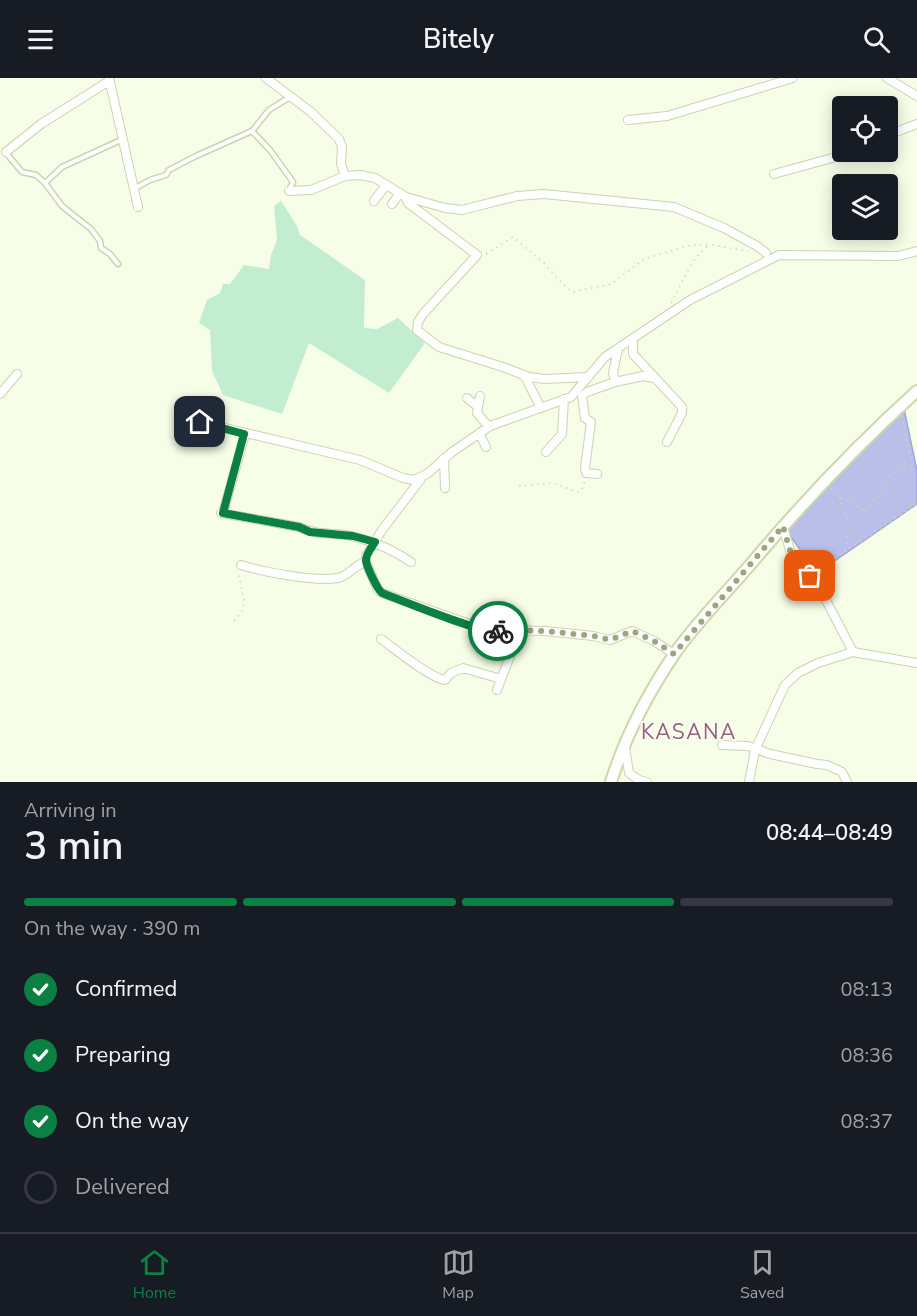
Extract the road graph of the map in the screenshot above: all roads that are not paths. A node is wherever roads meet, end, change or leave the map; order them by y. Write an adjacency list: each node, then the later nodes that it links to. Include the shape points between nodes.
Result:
1 (266, 78): 5 (street)
2 (793, 78): 7 (street, via 667,116)
3 (887, 78): 6 (street)
4 (109, 80): 11 (street); 12 (street, via 41,124)
5 (290, 96): 9 (lane, via 269,110); 15 (street, via 339,139)
6 (917, 96)
7 (628, 120)
8 (917, 124): 10 (street)
9 (252, 131): 18 (lane); 19 (lane, via 293,182)
10 (898, 131)
11 (122, 140): 16 (lane, via 62,167); 18 (street)
12 (6, 153): 16 (lane, via 22,172)
13 (832, 158): 14 (street)
14 (774, 174)
15 (345, 176): 17 (street, via 375,178); 19 (street, via 311,190)
16 (45, 183): 26 (lane, via 62,206 91,229)
17 (386, 185): 20 (street); 21 (street)
18 (133, 189): 23 (street)
19 (289, 191)
20 (403, 195): 22 (street); 25 (street, via 462,210 517,196 544,194 674,207 724,228); 30 (street, via 408,203 477,255 423,314 417,330 439,347)
21 (374, 201)
22 (392, 204)
23 (138, 207)
24 (917, 250): 27 (street, via 898,256 779,255 690,300)
25 (766, 253)
26 (118, 264)
27 (633, 339): 28 (street); 32 (street, via 633,354)
28 (618, 348): 31 (street); 33 (street)
29 (18, 374): 35 (street)
30 (524, 375): 31 (street, via 545,379); 41 (street)
31 (588, 377): 38 (street)
32 (654, 378): 33 (street, via 643,376); 46 (street, via 682,408)
33 (615, 382): 39 (street, via 587,392)
34 (917, 391): 53 (main road, via 823,481)
35 (0, 394)
36 (480, 396): 40 (street)
37 (467, 398): 40 (street)
38 (567, 398): 39 (street); 41 (street); 48 (street, via 562,434)
39 (583, 398): 51 (street, via 585,418 591,422 585,468 586,473)
40 (477, 406): 43 (street, via 477,413)
41 (541, 408): 43 (street)
42 (200, 422): 44 (street)
43 (489, 427): 45 (street)
44 (244, 434): 50 (street, via 360,460 403,478 413,480); 54 (street, via 222,513)
45 (479, 434): 47 (street); 49 (street)
46 (667, 442)
47 (486, 447)
48 (549, 453)
49 (444, 458): 50 (street); 52 (street)
50 (427, 474): 54 (street)
51 (597, 474)
52 (445, 488)
53 (783, 526): 60 (street, via 791,554 827,602); 61 (main road)
54 (375, 542): 55 (street); 56 (street)
55 (366, 562): 57 (street, via 341,578 320,579); 58 (street, via 382,593 492,632)
56 (411, 562)
57 (241, 565)
58 (520, 630): 61 (street, via 610,640 635,632); 63 (street)
59 (381, 639): 63 (street, via 438,679 445,680 463,668)
60 (853, 652): 62 (street); 67 (street, via 818,663 791,679)
61 (674, 654): 65 (main road)
62 (917, 663)
63 (501, 679): 64 (street)
64 (497, 690)
65 (625, 744): 68 (main road); 69 (street, via 629,773)
66 (722, 745): 67 (street)
67 (755, 750): 70 (street); 71 (street, via 827,765 843,772)
68 (611, 782)
69 (647, 782)
70 (749, 782)
71 (847, 782)

